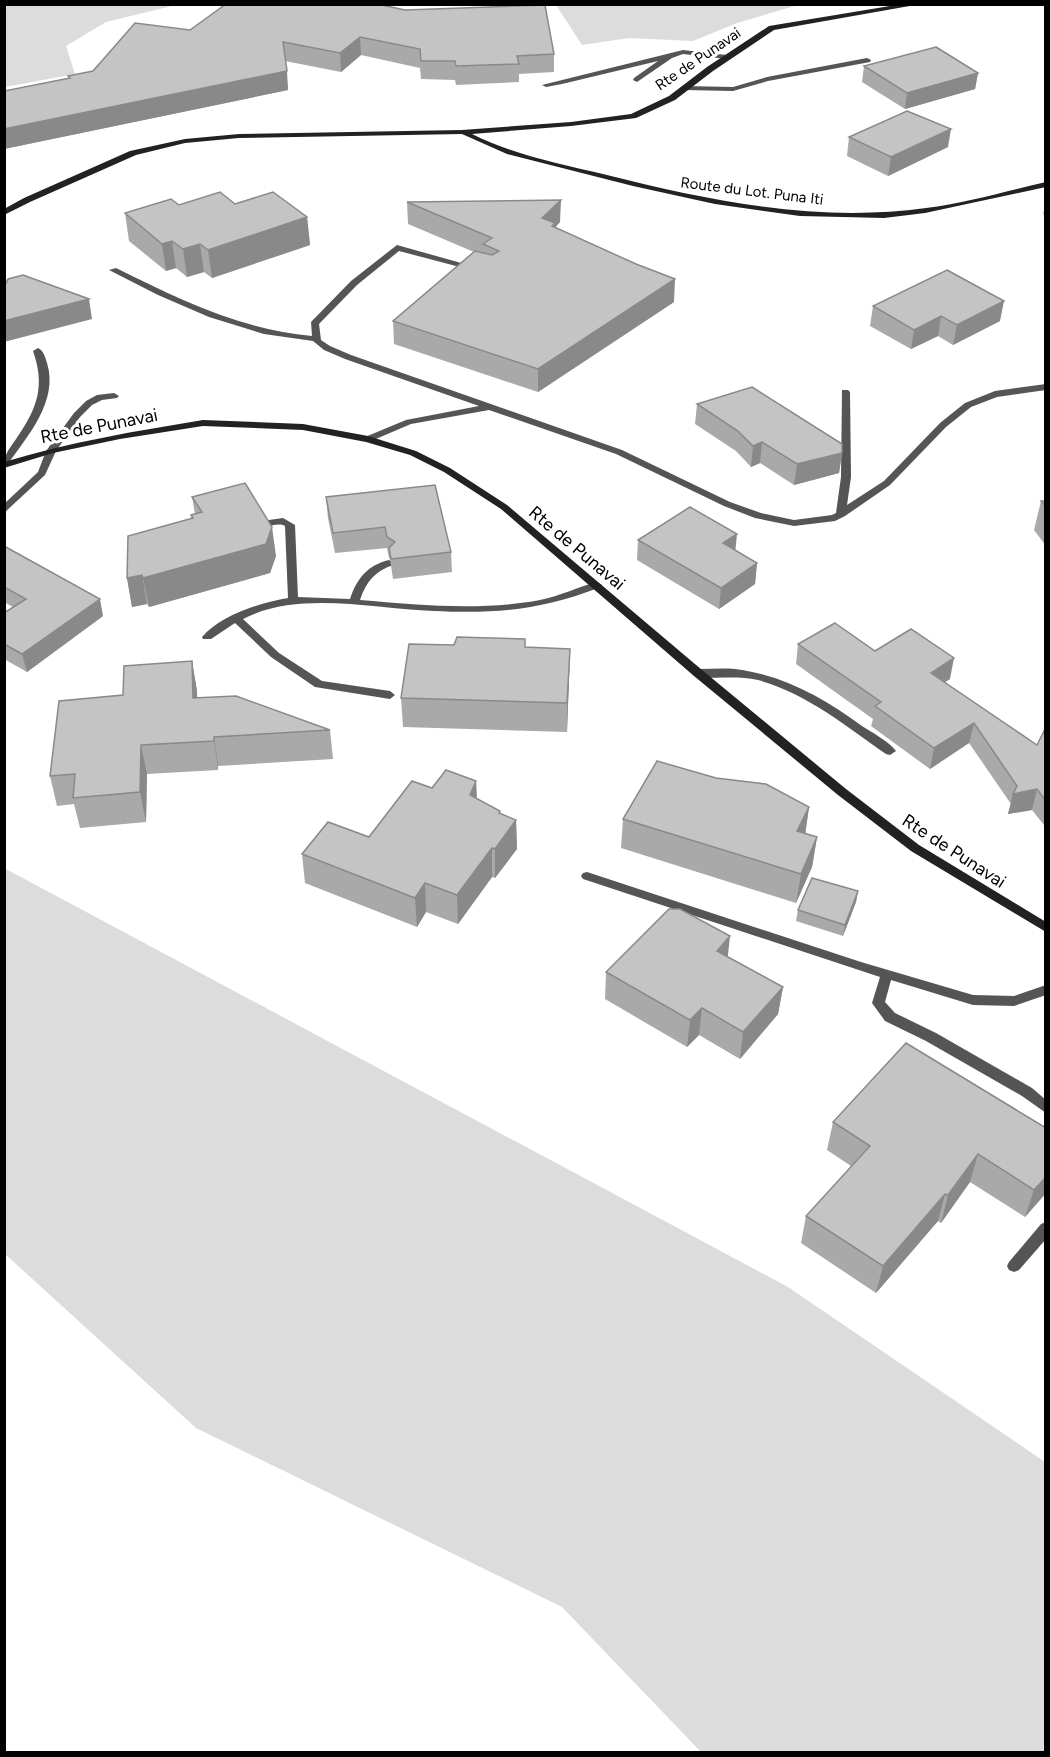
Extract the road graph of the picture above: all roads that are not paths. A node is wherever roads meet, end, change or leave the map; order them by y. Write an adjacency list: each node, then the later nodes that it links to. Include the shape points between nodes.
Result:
1 (918, 4): 3 (main road, Rte de Punavai, via 772,28)
2 (669, 56): 3 (street, via 699,52); 5 (street); 6 (street)
3 (727, 57): 7 (main road, Rte de Punavai)
4 (867, 60): 7 (street, via 733,89)
5 (637, 80)
6 (546, 85)
7 (684, 88): 8 (main road, Rte de Punavai, via 633,116)
8 (462, 132): 9 (main road, Route du Lot. Puna Iti, via 489,147 631,184 699,198 847,216 925,211); 10 (main road, Rte de Punavai, via 239,136 185,141 133,153)
9 (1046, 184)
10 (4, 213)
11 (113, 270): 13 (street, via 228,320 284,337)
12 (483, 270): 13 (street, via 397,248 354,283 314,324)
13 (317, 339): 18 (street, via 348,357)
14 (38, 351): 21 (street, via 45,365 46,386 41,406)
15 (1046, 387): 23 (street, via 995,394 968,405 887,483)
16 (845, 392): 23 (street, via 846,477)
17 (114, 396): 20 (street, via 89,403)
18 (489, 406): 19 (street, via 409,423); 23 (street, via 619,452 759,516 794,523)
19 (368, 439): 20 (main road, Rte de Punavai, via 285,425 203,423); 26 (main road, Rte de Punavai, via 413,453 447,470 504,507)
20 (51, 451): 21 (main road, Rte de Punavai); 22 (street, via 42,473)
21 (4, 464)
22 (4, 510)
23 (841, 514)
24 (262, 524): 27 (street, via 283,521 290,525)
25 (389, 563): 28 (street, via 366,576)
26 (597, 585): 28 (street, via 532,605 467,609); 31 (main road, Rte de Punavai)
27 (293, 601): 28 (street); 29 (street, via 251,611)
28 (354, 601)
29 (237, 619): 30 (street); 32 (street, via 275,655 319,684)
30 (207, 636)
31 (698, 673): 33 (street, via 734,672 782,683 809,694); 35 (main road, Rte de Punavai, via 915,848)
32 (390, 695)
33 (890, 751)
34 (587, 876): 36 (street)
35 (1046, 928)
36 (887, 974): 37 (street, via 973,1000 1014,1001); 38 (street, via 878,1003 890,1017 1027,1092)
37 (1046, 990)
38 (1046, 1108)
39 (1046, 1228): 40 (street)
40 (1014, 1266)

